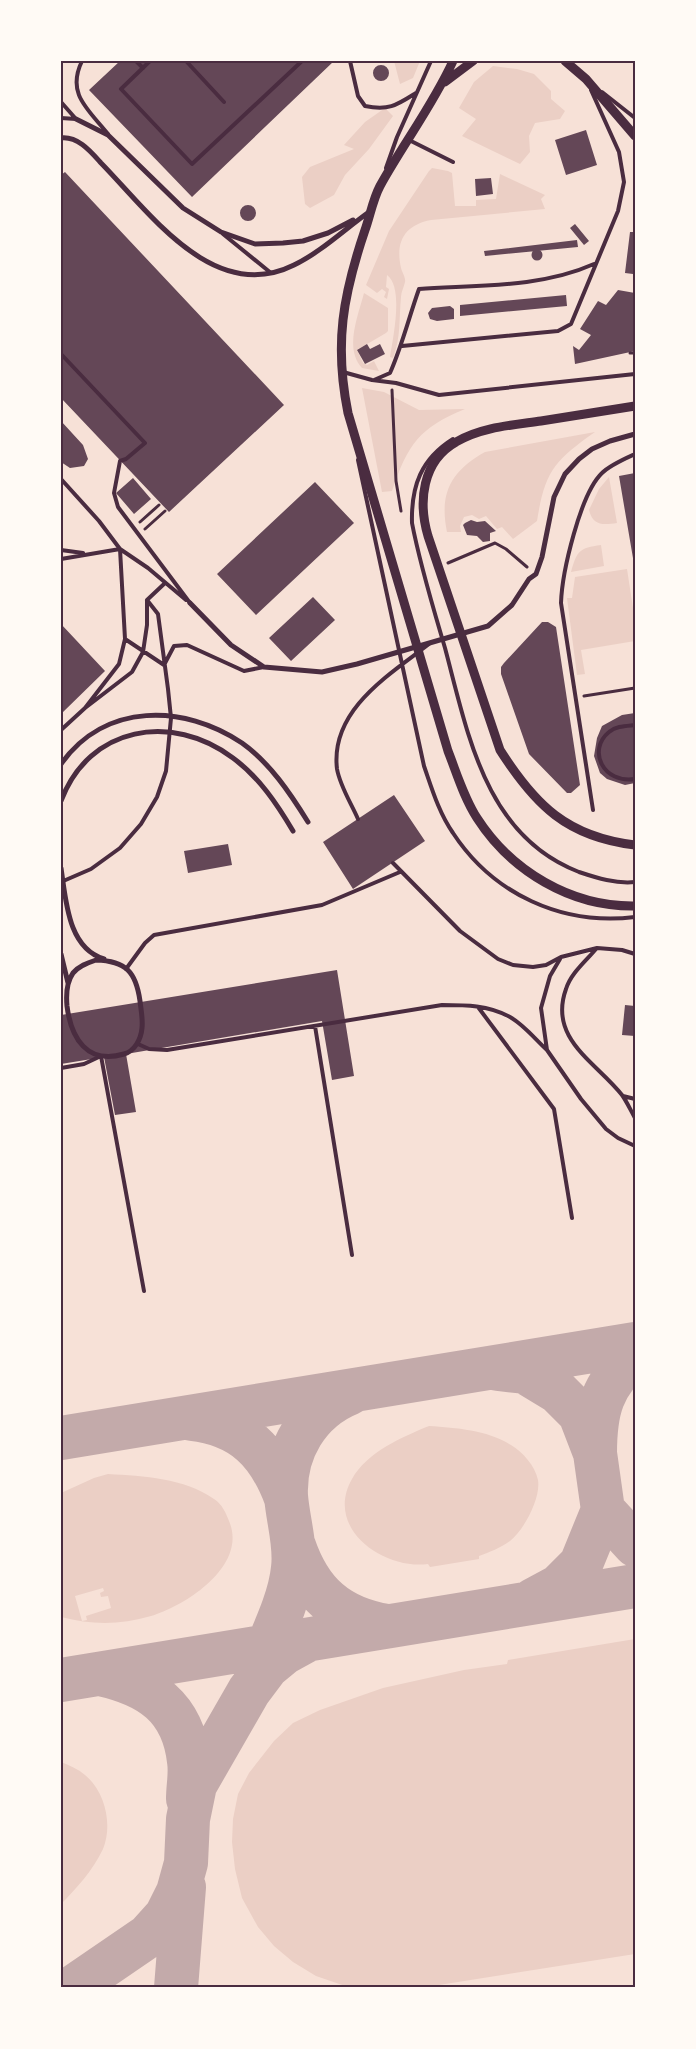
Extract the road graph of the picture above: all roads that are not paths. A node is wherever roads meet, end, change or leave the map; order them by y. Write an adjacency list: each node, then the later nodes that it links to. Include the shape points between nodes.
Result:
1 (82, 61): 20 (lane, via 76,74 76,94)
2 (136, 61): 11 (lane)
3 (150, 61): 11 (lane)
4 (186, 61): 16 (lane)
5 (302, 61): 11 (lane, via 192,164 121,89)
6 (350, 61): 14 (lane, via 358,96 365,106 379,109 396,106)
7 (431, 61): 14 (lane)
8 (453, 61): 13 (street)
9 (473, 61): 13 (street)
10 (564, 61): 12 (street)
11 (143, 68)
12 (586, 79): 18 (lane); 21 (street); 28 (lane, via 619,152 624,182 618,211)
13 (442, 84): 23 (street)
14 (417, 92): 25 (lane)
15 (61, 102): 19 (lane)
16 (224, 102)
17 (61, 118): 19 (lane)
18 (635, 118)
19 (76, 119): 20 (street)
20 (108, 135): 27 (street, via 183,208)
21 (635, 136)
22 (61, 138): 29 (street, via 69,137 87,149 176,241 197,257 228,271 248,275)
23 (407, 139): 24 (lane); 25 (street)
24 (453, 162)
25 (379, 189): 26 (street)
26 (372, 210): 27 (street, via 328,233 303,241 255,244); 29 (street, via 294,265); 32 (street, via 350,274 342,320)
27 (221, 232): 29 (lane)
28 (594, 264): 30 (lane, via 571,324 558,331); 30 (lane, via 551,279 419,289)
29 (271, 273)
30 (402, 346): 34 (lane, via 390,373)
31 (61, 354): 47 (lane, via 145,443 120,461 114,493 118,507)
32 (341, 372): 34 (lane); 36 (street)
33 (635, 374): 34 (lane, via 439,394)
34 (372, 380)
35 (635, 406): 37 (street)
36 (348, 413): 69 (street, via 448,751 476,818 506,855 551,887 602,903); 70 (lane, via 424,766 434,797 452,832 472,859 498,882 529,901 567,914 598,918)
37 (497, 428): 63 (street, via 456,442 443,451 428,473 422,507 439,570 500,750 516,775 547,810 566,824 611,842); 68 (lane, via 454,438 432,455 421,471 411,506 412,523 428,586 475,755 486,783 505,815 532,844 567,867 591,876)
38 (635, 434): 49 (street, via 592,449 565,474 554,497 536,574 512,605 488,626)
39 (635, 454): 59 (lane, via 602,473 589,490 562,585 561,603)
40 (61, 478): 41 (lane, via 100,521)
41 (120, 549): 43 (lane); 45 (lane, via 148,568); 48 (lane)
42 (61, 550): 43 (lane)
43 (88, 554): 44 (lane)
44 (61, 559)
45 (164, 584): 46 (lane); 47 (lane)
46 (147, 600): 50 (lane); 51 (lane, via 158,614)
47 (190, 603): 52 (street, via 231,645)
48 (125, 639): 50 (lane); 53 (lane, via 119,664)
49 (433, 641): 52 (street, via 322,672); 60 (lane, via 373,687 349,716 338,742 337,769)
50 (143, 652): 51 (lane); 53 (lane, via 132,672)
51 (164, 665): 52 (lane, via 174,646 187,645 244,671); 67 (lane, via 170,718 169,745 166,771 157,797 141,824 120,848 91,869)
52 (264, 667)
53 (85, 708): 55 (lane)
54 (635, 725): 57 (lane, via 609,732 603,738 600,752 602,766 612,776)
55 (61, 730)
56 (61, 764): 61 (street, via 85,738 106,725 154,714 181,717 220,730 243,744 268,766)
57 (635, 779)
58 (61, 801): 62 (street, via 68,784 95,752 134,734 154,731 178,733 212,745 233,758 255,778)
59 (593, 810)
60 (358, 819)
61 (308, 822)
62 (293, 831)
63 (635, 845)
64 (393, 862): 66 (lane)
65 (61, 868): 75 (street, via 70,918 79,941 94,956)
66 (400, 872): 74 (lane, via 460,931 498,959 513,965 533,967); 76 (lane, via 322,905 154,935)
67 (61, 882)
68 (635, 882)
69 (635, 906)
70 (635, 917)
71 (598, 948): 73 (lane); 74 (lane); 84 (lane, via 575,973 566,989 565,1025 569,1039 584,1058)
72 (61, 954): 77 (street)
73 (635, 954)
74 (561, 957): 81 (lane, via 550,976 541,1008)
75 (110, 961): 76 (street); 77 (street, via 96,960 84,964 73,973)
76 (126, 969): 80 (street, via 133,974 138,986 142,1020)
77 (68, 983): 82 (street, via 66,996 71,1027 77,1040)
78 (478, 1006): 79 (lane, via 442,1005); 81 (lane, via 511,1018); 88 (lane, via 554,1109)
79 (315, 1026): 80 (lane, via 167,1050 149,1049); 89 (lane)
80 (138, 1044): 82 (street, via 127,1054)
81 (548, 1050): 87 (lane, via 581,1100 606,1129)
82 (101, 1056): 83 (lane, via 84,1064); 90 (lane)
83 (61, 1068)
84 (623, 1096): 85 (lane); 86 (lane)
85 (635, 1099)
86 (635, 1118)
87 (635, 1146)
88 (572, 1218)
89 (352, 1255)
90 (144, 1291)

